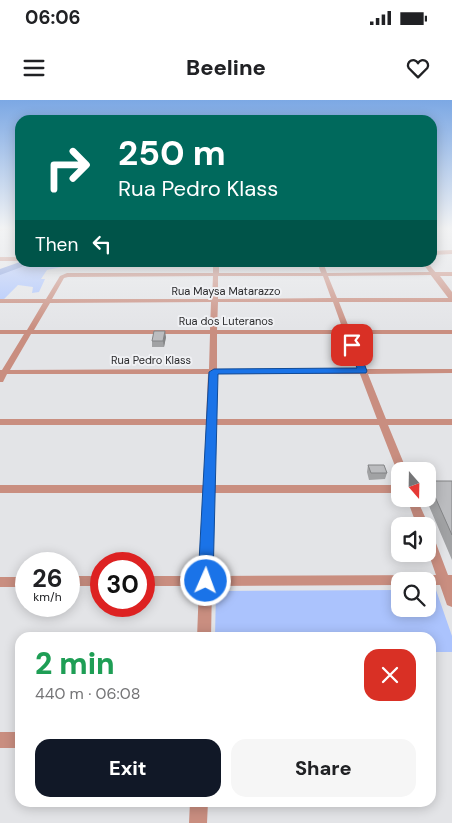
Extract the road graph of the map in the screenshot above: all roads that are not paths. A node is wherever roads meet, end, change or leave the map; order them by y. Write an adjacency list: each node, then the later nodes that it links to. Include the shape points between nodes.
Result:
1 (216, 267): 4 (street)
2 (322, 267): 7 (street)
3 (428, 267): 5 (street)
4 (216, 274): 7 (street); 10 (street, via 62,277); 11 (street)
5 (434, 274): 6 (street); 7 (street); 8 (street)
6 (452, 274)
7 (325, 275): 12 (street)
8 (452, 298): 12 (street, Rua Maysa Matarazzo)
9 (0, 301): 10 (street, Rua Maysa Matarazzo)
10 (48, 301): 11 (street, Rua Maysa Matarazzo); 14 (street)
11 (215, 301): 12 (street, Rua Maysa Matarazzo); 15 (street)
12 (335, 301): 16 (street)
13 (0, 332): 14 (street, Rua dos Luteranos)
14 (29, 332): 15 (street, Rua dos Luteranos); 20 (street)
15 (214, 332): 16 (street, Rua dos Luteranos); 21 (street)
16 (347, 332): 17 (street, Rua dos Luteranos); 18 (street)
17 (452, 332)
18 (363, 371): 19 (street, Rua Pedro Klass); 21 (street, Rua Pedro Klass); 25 (street)
19 (452, 371)
20 (2, 372): 21 (street, Rua Pedro Klass); 22 (street)
21 (214, 372): 24 (street)
22 (0, 380)
23 (0, 422): 24 (street)
24 (211, 422): 25 (street); 29 (street)
25 (383, 422): 26 (street); 27 (street)
26 (452, 422)
27 (399, 462)
28 (0, 489): 29 (street)
29 (208, 489): 30 (street); 34 (street)
30 (391, 489)
31 (436, 555): 32 (street)
32 (448, 580): 34 (street); 37 (street)
33 (155, 581): 34 (street)
34 (206, 581): 38 (street)
35 (0, 582): 36 (street)
36 (15, 582)
37 (452, 601)
38 (204, 632)
39 (0, 740): 40 (street)
40 (15, 740)
41 (199, 807): 42 (street)
42 (198, 823)

